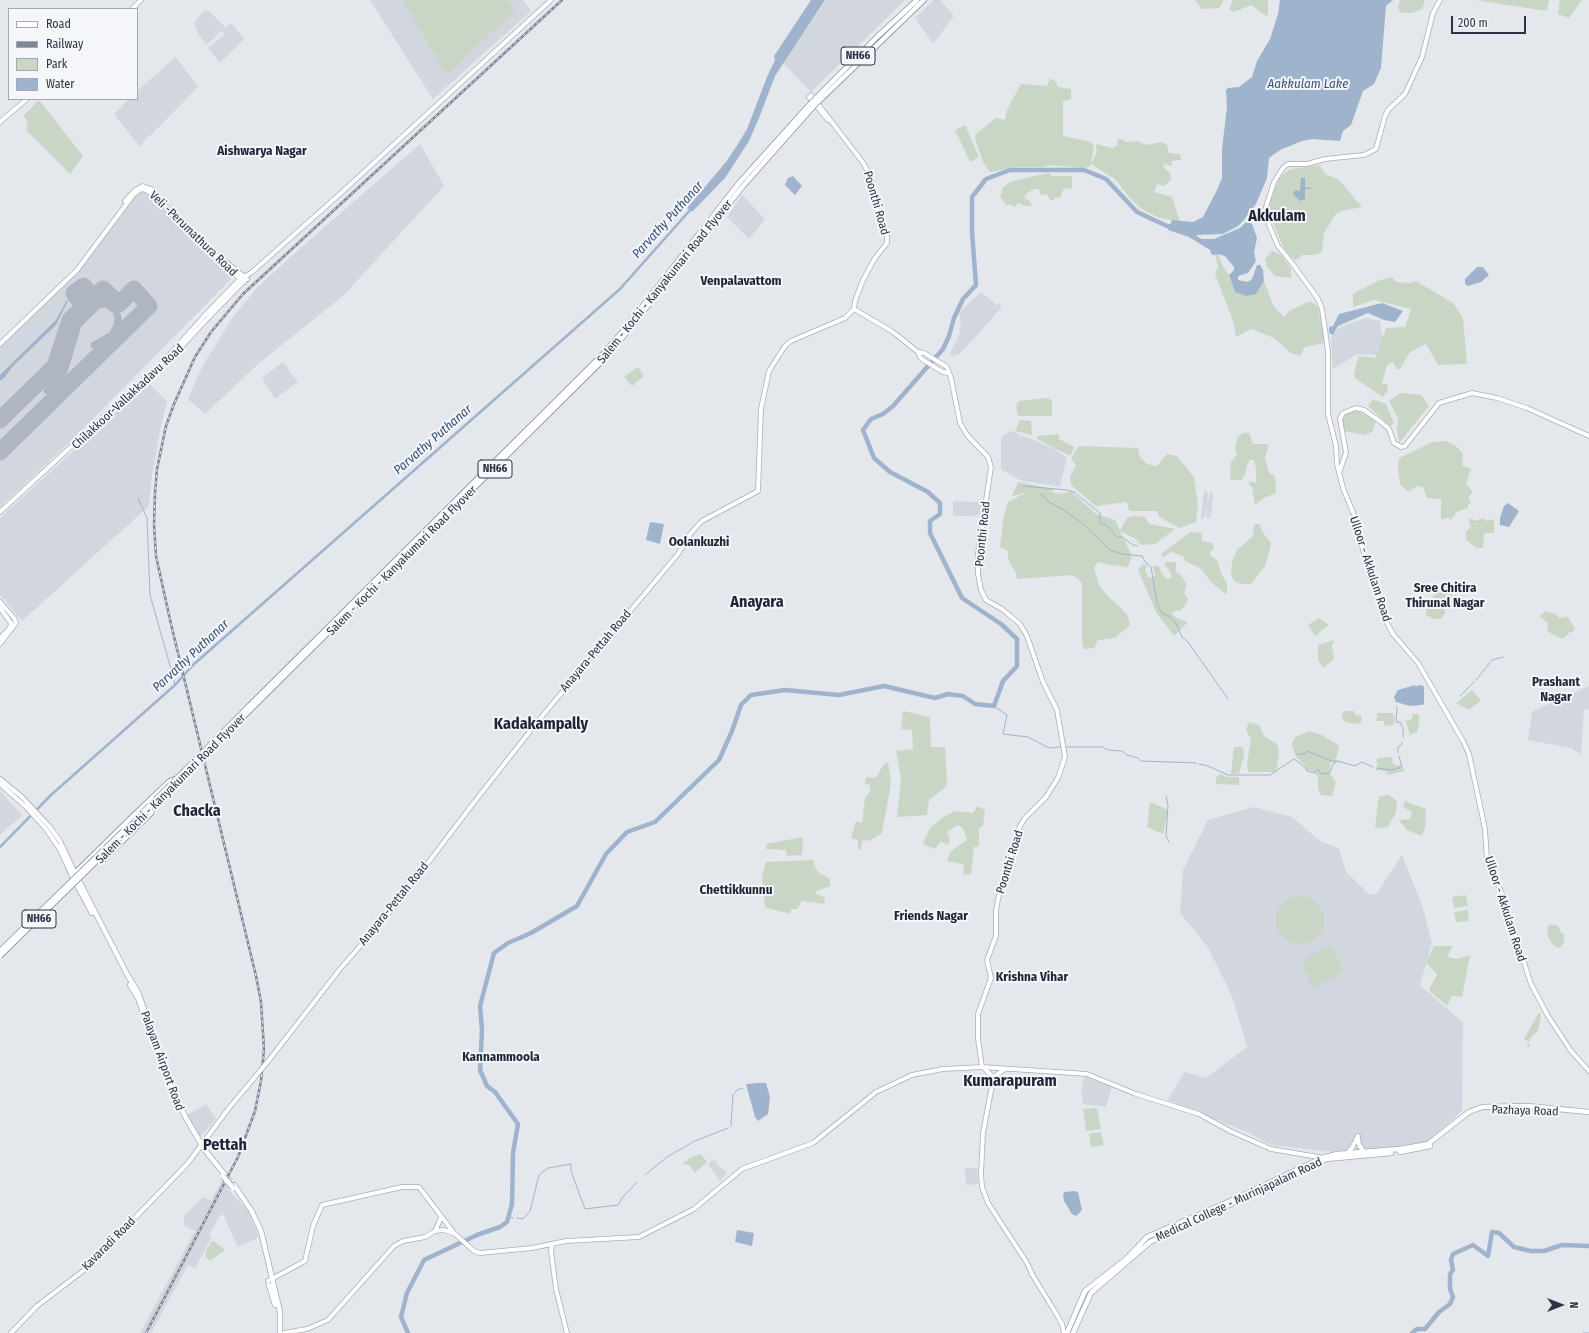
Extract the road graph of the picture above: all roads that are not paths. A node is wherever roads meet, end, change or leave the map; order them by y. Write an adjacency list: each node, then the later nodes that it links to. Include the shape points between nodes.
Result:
1 (141, 0): 6 (main road)
2 (551, 0): 10 (main road, Chilakkoor-Vallakkadavu Road)
3 (917, 0): 7 (main road, Salem - Kochi - Kanyakumari Road Flyover / NH66)
4 (924, 0): 7 (main road, Salem - Kochi - Kanyakumari Road Flyover / NH66)
5 (1440, 0): 18 (main road, Ulloor - Akkulam Road, via 1433,12 1422,57 1405,94 1385,116 1376,149 1364,155 1325,159 1307,164 1288,164 1274,182 1265,210 1266,219 1278,246 1318,299 1322,309 1328,351 1328,414)
6 (133, 8)
7 (814, 98): 12 (main road, Poonthi Road, via 864,164 871,178 877,208 887,236 887,243 863,280); 25 (main road, Salem - Kochi - Kanyakumari Road Flyover / NH66, bridge, via 812,105 743,186 610,353)
8 (27, 100): 9 (main road)
9 (0, 122)
10 (244, 279): 11 (main road, Chilakkoor-Vallakkadavu Road); 13 (main road, via 151,189 139,187 129,196 74,270); 14 (main road, Veli -Perumathura Road, via 155,196 141,189 134,194 77,270)
11 (236, 286): 19 (main road, Veli -Perumathura Road, via 162,363); 20 (main road, Chilakkoor-Vallakkadavu Road, via 167,363)
12 (854, 309): 15 (main road, Poonthi Road, via 893,332); 35 (main road, Anayara-Pettah Road, via 846,318 791,341 769,371 761,409 758,491 702,521 692,532 678,554 561,693 396,905)
13 (0, 340)
14 (0, 344)
15 (918, 352): 16 (main road, via 920,358 940,371); 16 (main road, Poonthi Road, via 947,367)
16 (948, 373): 36 (main road, Poonthi Road, via 960,423 967,435 988,457 991,467 978,554 981,590 986,600 1020,624 1027,636 1043,682 1057,710 1065,754 1052,789 1024,818 1020,826 998,899 996,936 987,960 991,978 978,1014)
17 (1589, 436): 18 (main road, via 1527,408 1472,393 1439,403 1405,446 1401,447 1394,443 1389,429 1381,422 1364,410 1356,408 1343,413 1340,419 1346,453)
18 (1339, 473): 38 (main road, Ulloor - Akkulam Road, via 1388,624 1393,634 1418,663 1468,754 1485,829 1487,860 1503,896 1532,986 1571,1051)
19 (0, 512)
20 (0, 516)
21 (0, 602): 24 (main road, via 16,623)
22 (0, 608): 23 (main road, via 11,625)
23 (0, 638)
24 (0, 644)
25 (249, 709): 27 (main road, Salem - Kochi - Kanyakumari Road Flyover / NH66, bridge); 30 (main road, Salem - Kochi - Kanyakumari Road Flyover / NH66, bridge)
26 (0, 779): 29 (main road)
27 (175, 780): 32 (main road, Salem - Kochi - Kanyakumari Road Flyover / NH66, bridge); 32 (main road, bridge, via 170,781 134,815 92,856)
28 (0, 784): 29 (main road)
29 (9, 789): 32 (main road, via 40,816)
30 (155, 804): 31 (main road, via 151,813); 32 (main road, Salem - Kochi - Kanyakumari Road Flyover / NH66, bridge)
31 (103, 860)
32 (75, 877): 33 (main road, NH66, bridge); 34 (main road, NH66, bridge); 41 (main road, Palayam Airport Road, via 138,992 172,1088)
33 (0, 951)
34 (0, 956)
35 (307, 1010): 41 (main road, Kavaradi Road, bridge)
36 (982, 1067): 37 (main road); 39 (main road, via 990,1072); 50 (main road, via 932,1071 896,1081 876,1092 813,1143 742,1169 694,1209 639,1237)
37 (1006, 1069): 39 (main road); 45 (main road, via 1087,1074 1136,1094 1199,1114 1271,1149)
38 (1589, 1071)
39 (992, 1078): 55 (main road, via 983,1133 980,1174 982,1187 988,1203)
40 (1589, 1113): 42 (main road, via 1527,1106 1482,1107 1469,1112 1428,1144); 44 (main road, Pazhaya Road, via 1519,1108 1483,1110 1467,1116 1440,1139 1424,1148)
41 (201, 1146): 46 (main road, Palayam Airport Road); 46 (main road, Palayam Airport Road); 57 (main road, Kavaradi Road, via 180,1172 92,1264 37,1306)
42 (1364, 1152): 43 (main road); 43 (main road, via 1359,1146 1358,1136 1352,1148)
43 (1346, 1153): 45 (main road)
44 (1354, 1156): 45 (main road, Medical College - Murinjapalam Road)
45 (1324, 1158): 54 (main road, via 1147,1237 1126,1259 1085,1291); 56 (main road, Medical College - Murinjapalam Road, via 1150,1242 1090,1293)
46 (224, 1175): 53 (main road, bridge, via 251,1210 261,1231)
47 (441, 1218): 48 (main road); 49 (main road); 53 (main road, via 416,1186 379,1191 324,1204 317,1215 305,1261)
48 (435, 1231): 49 (main road, via 444,1230); 59 (main road, via 425,1237 403,1241 394,1246 328,1320 307,1329)
49 (455, 1234): 51 (main road, via 470,1247 485,1254)
50 (553, 1244): 51 (main road); 52 (main road)
51 (542, 1246): 52 (main road)
52 (551, 1252): 60 (main road, via 557,1291)
53 (270, 1280): 58 (main road, via 280,1312)
54 (1071, 1323): 55 (main road); 56 (main road)
55 (1062, 1324): 56 (main road); 61 (main road)
56 (1070, 1332)
57 (11, 1333)
58 (278, 1333)
59 (284, 1333)
60 (568, 1333)
61 (1064, 1333)

